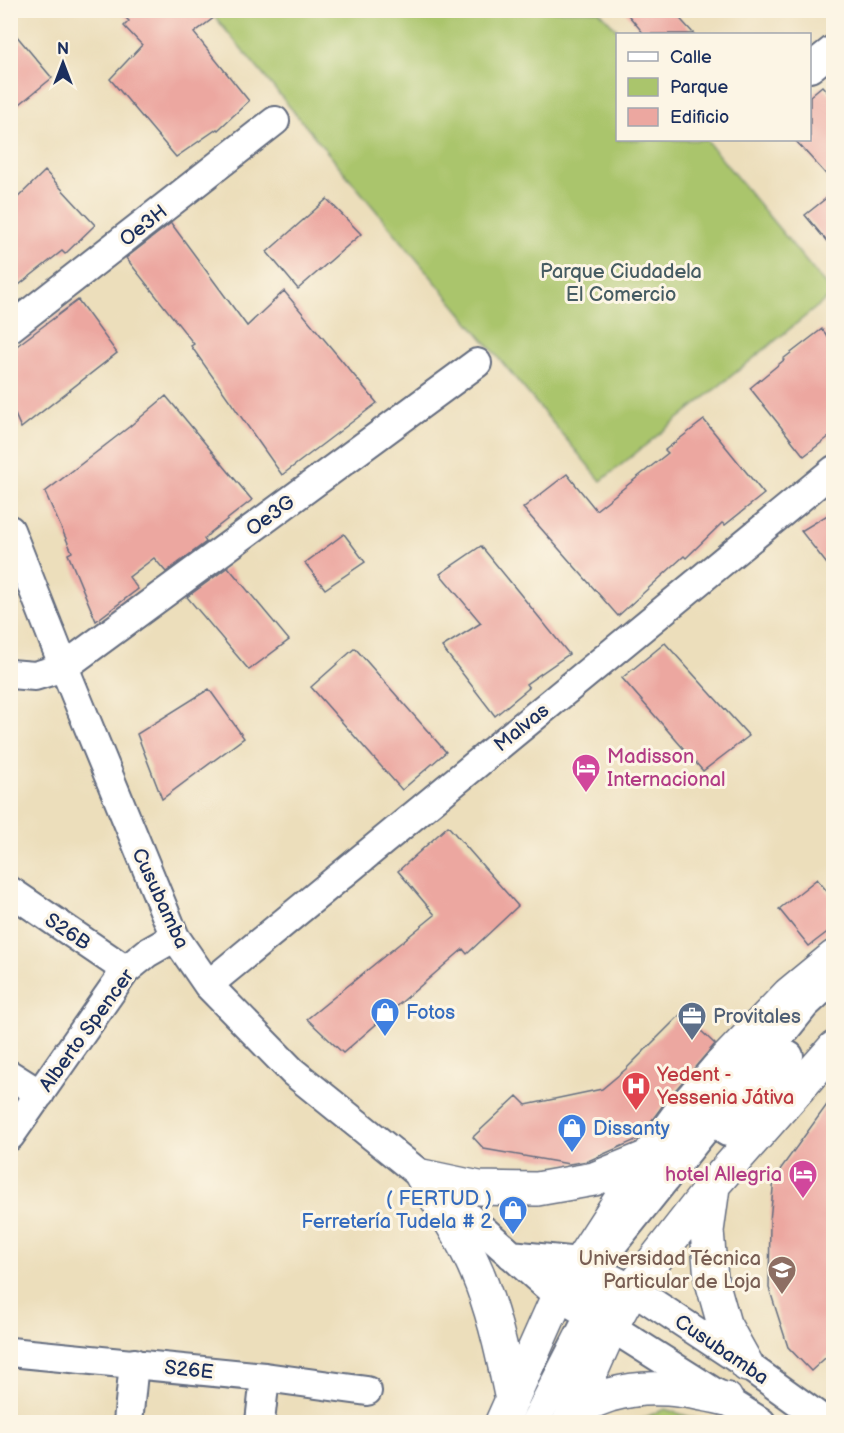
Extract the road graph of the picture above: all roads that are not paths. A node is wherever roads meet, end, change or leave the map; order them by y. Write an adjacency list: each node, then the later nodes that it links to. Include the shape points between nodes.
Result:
1 (834, 49): 2 (street)
2 (811, 67)
3 (275, 121): 4 (street, Oe3H)
4 (10, 328)
5 (477, 363): 8 (street, Oe3G)
6 (834, 470): 15 (street, Malvas)
7 (10, 530): 8 (street, Cusubamba)
8 (63, 667): 9 (street, Oe3G, via 35,676); 11 (street, Cusubamba)
9 (10, 674)
10 (10, 891): 13 (street, S26B)
11 (174, 938): 13 (street, Alberto Spencer); 15 (street, Cusubamba)
12 (834, 957): 21 (main road, via 789,994 718,1068)
13 (126, 970): 19 (street, Alberto Spencer)
14 (834, 978): 25 (street, via 805,1005)
15 (208, 985): 22 (street, Cusubamba, via 293,1072)
16 (834, 1005): 25 (street)
17 (834, 1048): 23 (main road)
18 (10, 1075): 19 (street)
19 (40, 1094): 20 (street, Alberto Spencer)
20 (10, 1136)
21 (648, 1157): 22 (main road, via 594,1179 537,1189 479,1188); 25 (main road)
22 (422, 1176): 24 (street, Cusubamba); 33 (main road, via 455,1228 481,1282 500,1340)
23 (714, 1184): 25 (main road); 29 (main road, via 707,1232 711,1278 724,1324)
24 (511, 1255): 25 (street, Cusubamba); 26 (street, Cusubamba)
25 (604, 1275): 26 (main road); 26 (main road); 29 (street, Cusubamba)
26 (583, 1310): 32 (street, Cusubamba); 33 (main road); 34 (main road); 37 (street)
27 (10, 1352): 28 (street, S26E)
28 (134, 1363): 30 (street, S26E); 35 (street)
29 (747, 1365): 39 (street, Cusubamba)
30 (265, 1377): 31 (street, S26E); 36 (street)
31 (367, 1391)
32 (726, 1399): 34 (main road, via 688,1390 649,1388 611,1395); 38 (street, Cusubamba)
33 (509, 1415)
34 (572, 1416)
35 (128, 1422)
36 (260, 1422)
37 (535, 1422)
38 (760, 1422)
39 (826, 1422)

